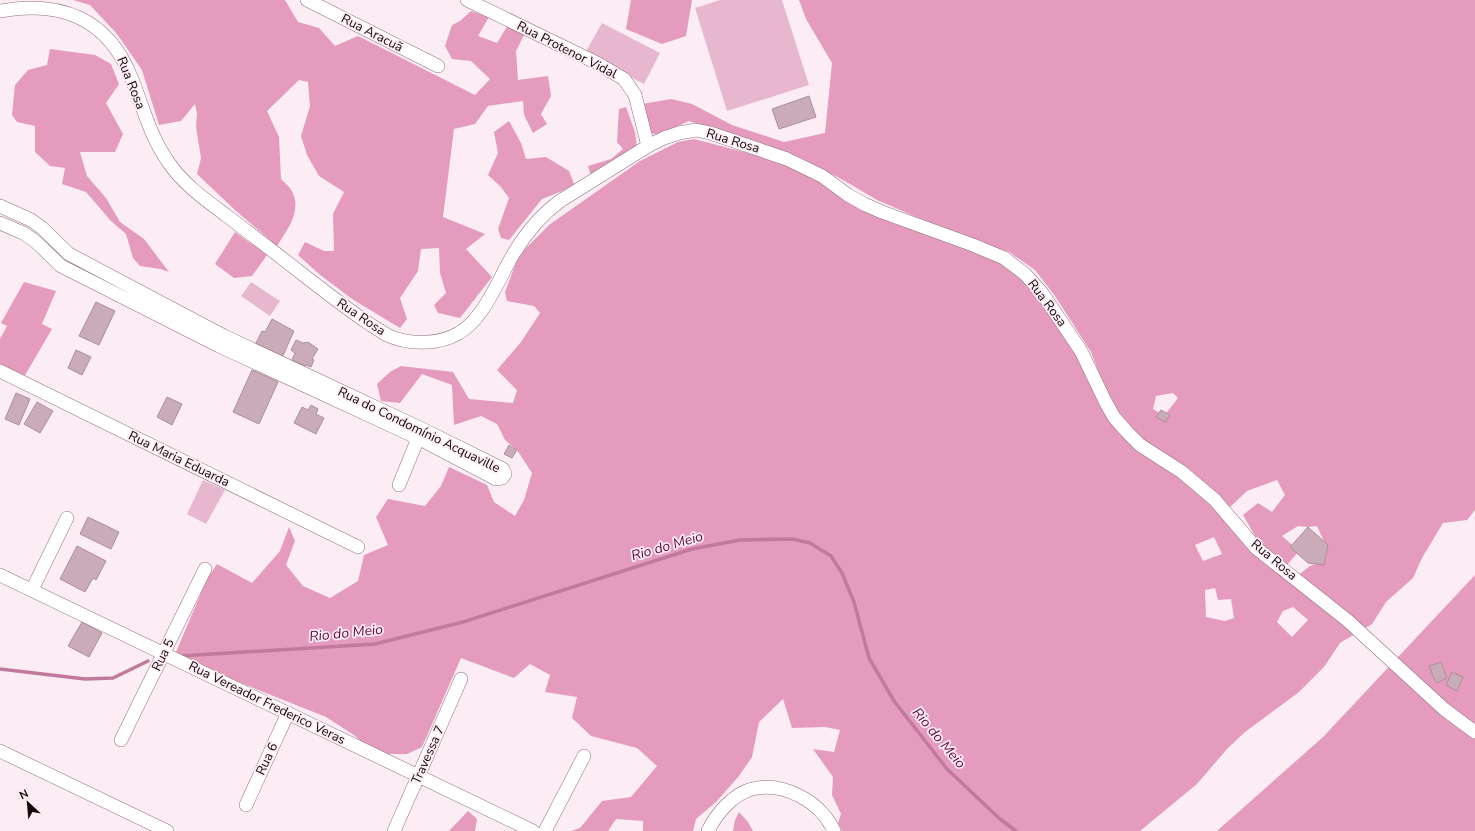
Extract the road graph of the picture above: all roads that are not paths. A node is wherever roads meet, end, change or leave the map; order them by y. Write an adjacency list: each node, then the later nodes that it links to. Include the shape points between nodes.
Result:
1 (307, 0): 4 (street, Rua Aracuã)
2 (467, 0): 5 (street, Rua Protenor Vidal, via 624,79 635,95)
3 (0, 11): 5 (street, Rua Rosa, via 34,4 60,7 88,20 106,35 120,55 155,138 168,163 183,180 359,317 387,335 410,342 442,339 458,334 473,323 515,251 539,219 560,201)
4 (438, 66)
5 (648, 146): 24 (street, Rua Rosa, via 679,133 696,130 710,133 787,158 822,176 864,204 1004,258 1025,274 1042,293 1081,351 1114,417 1127,432 1140,445 1182,472 1215,500 1256,548 1347,620 1444,709)
6 (0, 206): 7 (street, Rua do Condomínio Acquaville)
7 (31, 220): 9 (street); 10 (street, Rua do Condomínio Acquaville, via 69,254)
8 (0, 223): 9 (street, Rua do Condomínio Acquaville)
9 (23, 233): 11 (street, Rua do Condomínio Acquaville, via 61,266)
10 (126, 284): 11 (street); 12 (street, Rua do Condomínio Acquaville)
11 (120, 296): 12 (street, Rua do Condomínio Acquaville)
12 (221, 341): 14 (street, Rua do Condomínio Acquaville)
13 (0, 371): 17 (street, Rua Maria Eduarda)
14 (420, 434): 14 (street, Rua do Condomínio Acquaville, via 496,479 502,478 505,474 503,469); 15 (street)
15 (399, 485)
16 (67, 518): 20 (street)
17 (358, 547)
18 (205, 569): 21 (street, Rua 5)
19 (0, 575): 20 (street, Rua Vereador Frederico Veras)
20 (32, 590): 21 (street, Rua Vereador Frederico Veras)
21 (164, 654): 23 (street, Rua Vereador Frederico Veras); 25 (street, Rua 5)
22 (461, 679): 28 (street, Travessa 7)
23 (288, 713): 28 (street, Rua Vereador Frederico Veras); 29 (street, Rua 6)
24 (1475, 732)
25 (121, 740)
26 (0, 751): 30 (street)
27 (584, 756): 33 (street)
28 (418, 776): 31 (street, Travessa 7); 32 (street, Rua Vereador Frederico Veras)
29 (246, 805)
30 (167, 831)
31 (394, 831)
32 (533, 831)
33 (546, 831)
34 (708, 831): 35 (street, via 720,812 736,797 752,789 770,788 801,796 813,804 825,815)
35 (834, 831)

